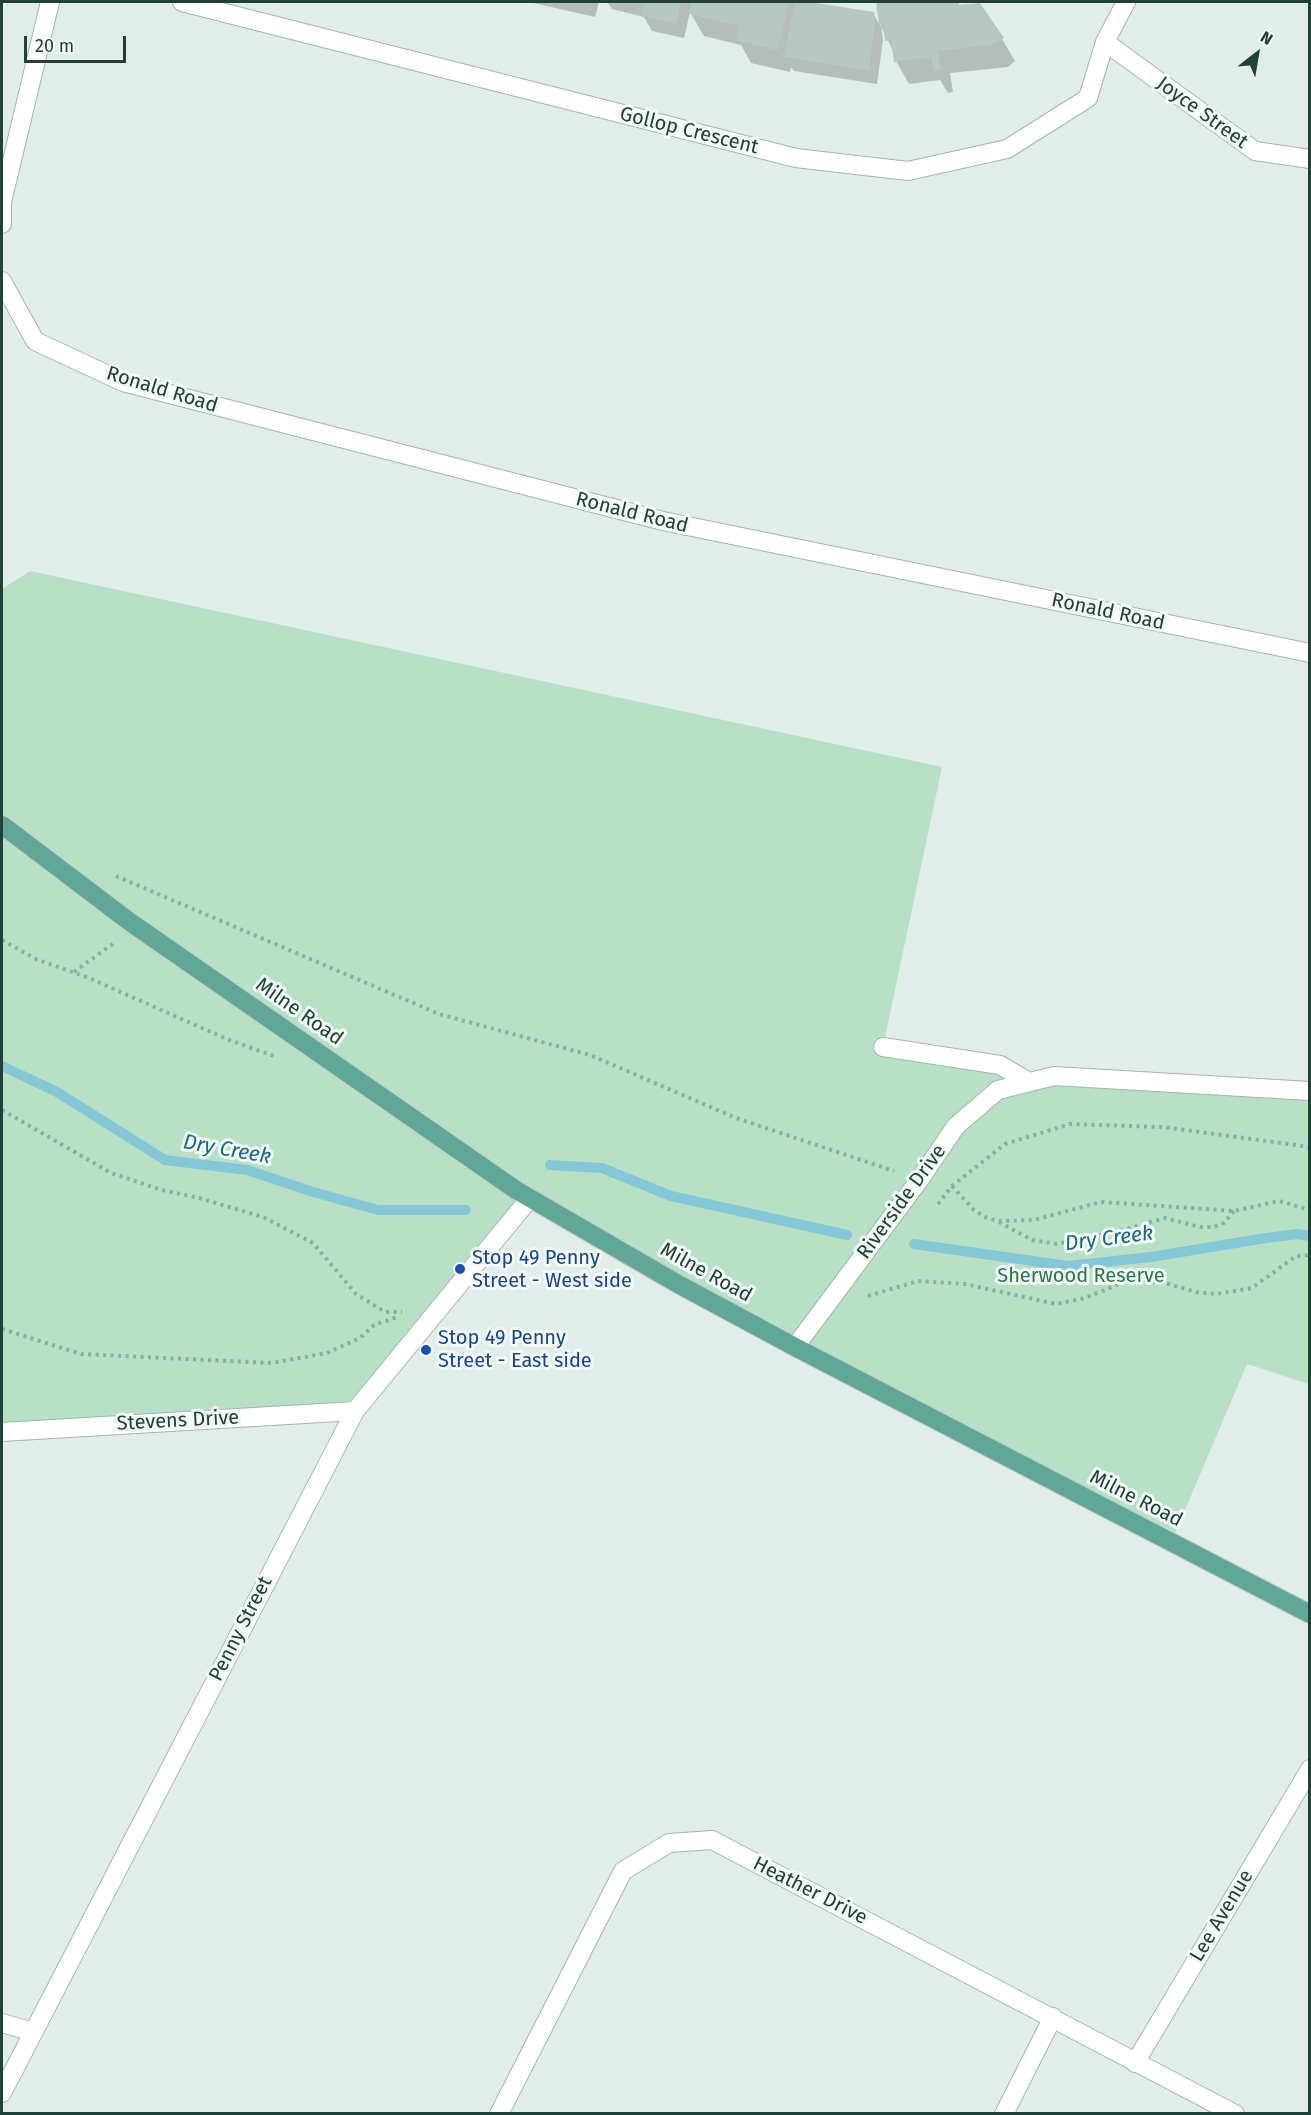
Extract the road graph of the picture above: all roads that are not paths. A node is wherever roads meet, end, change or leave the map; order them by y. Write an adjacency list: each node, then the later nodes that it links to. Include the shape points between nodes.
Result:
1 (51, 2): 6 (street, via 2,201)
2 (182, 2): 4 (street, Gollop Crescent, via 796,158 908,171 1006,149 1088,98)
3 (1126, 2): 4 (street, Gollop Crescent)
4 (1105, 42): 5 (street, Joyce Street, via 1255,151)
5 (1310, 159)
6 (2, 224)
7 (2, 281): 8 (street, Ronald Road, via 35,341 123,382 663,521)
8 (1310, 653)
9 (2, 825): 13 (main road, Milne Road, via 130,922)
10 (883, 1047): 11 (street, via 1000,1065)
11 (1029, 1082): 12 (street, Riverside Drive, via 1054,1076); 14 (street, Riverside Drive, via 998,1090 956,1126)
12 (1310, 1091)
13 (530, 1198): 14 (main road, Milne Road); 15 (street, Penny Street)
14 (795, 1347): 17 (main road, Milne Road)
15 (355, 1411): 16 (street, Stevens Drive); 21 (street, Penny Street)
16 (2, 1432)
17 (1310, 1614)
18 (1310, 1769): 22 (street, Lee Avenue)
19 (1053, 2017): 22 (street, Heather Drive); 24 (street, Heather Drive, via 712,1840 669,1843 623,1871); 25 (street)
20 (2, 2023): 21 (street)
21 (33, 2032): 23 (street, Penny Street)
22 (1135, 2063): 26 (street, Heather Drive)
23 (2, 2093)
24 (499, 2114)
25 (1004, 2114)
26 (1235, 2114)

